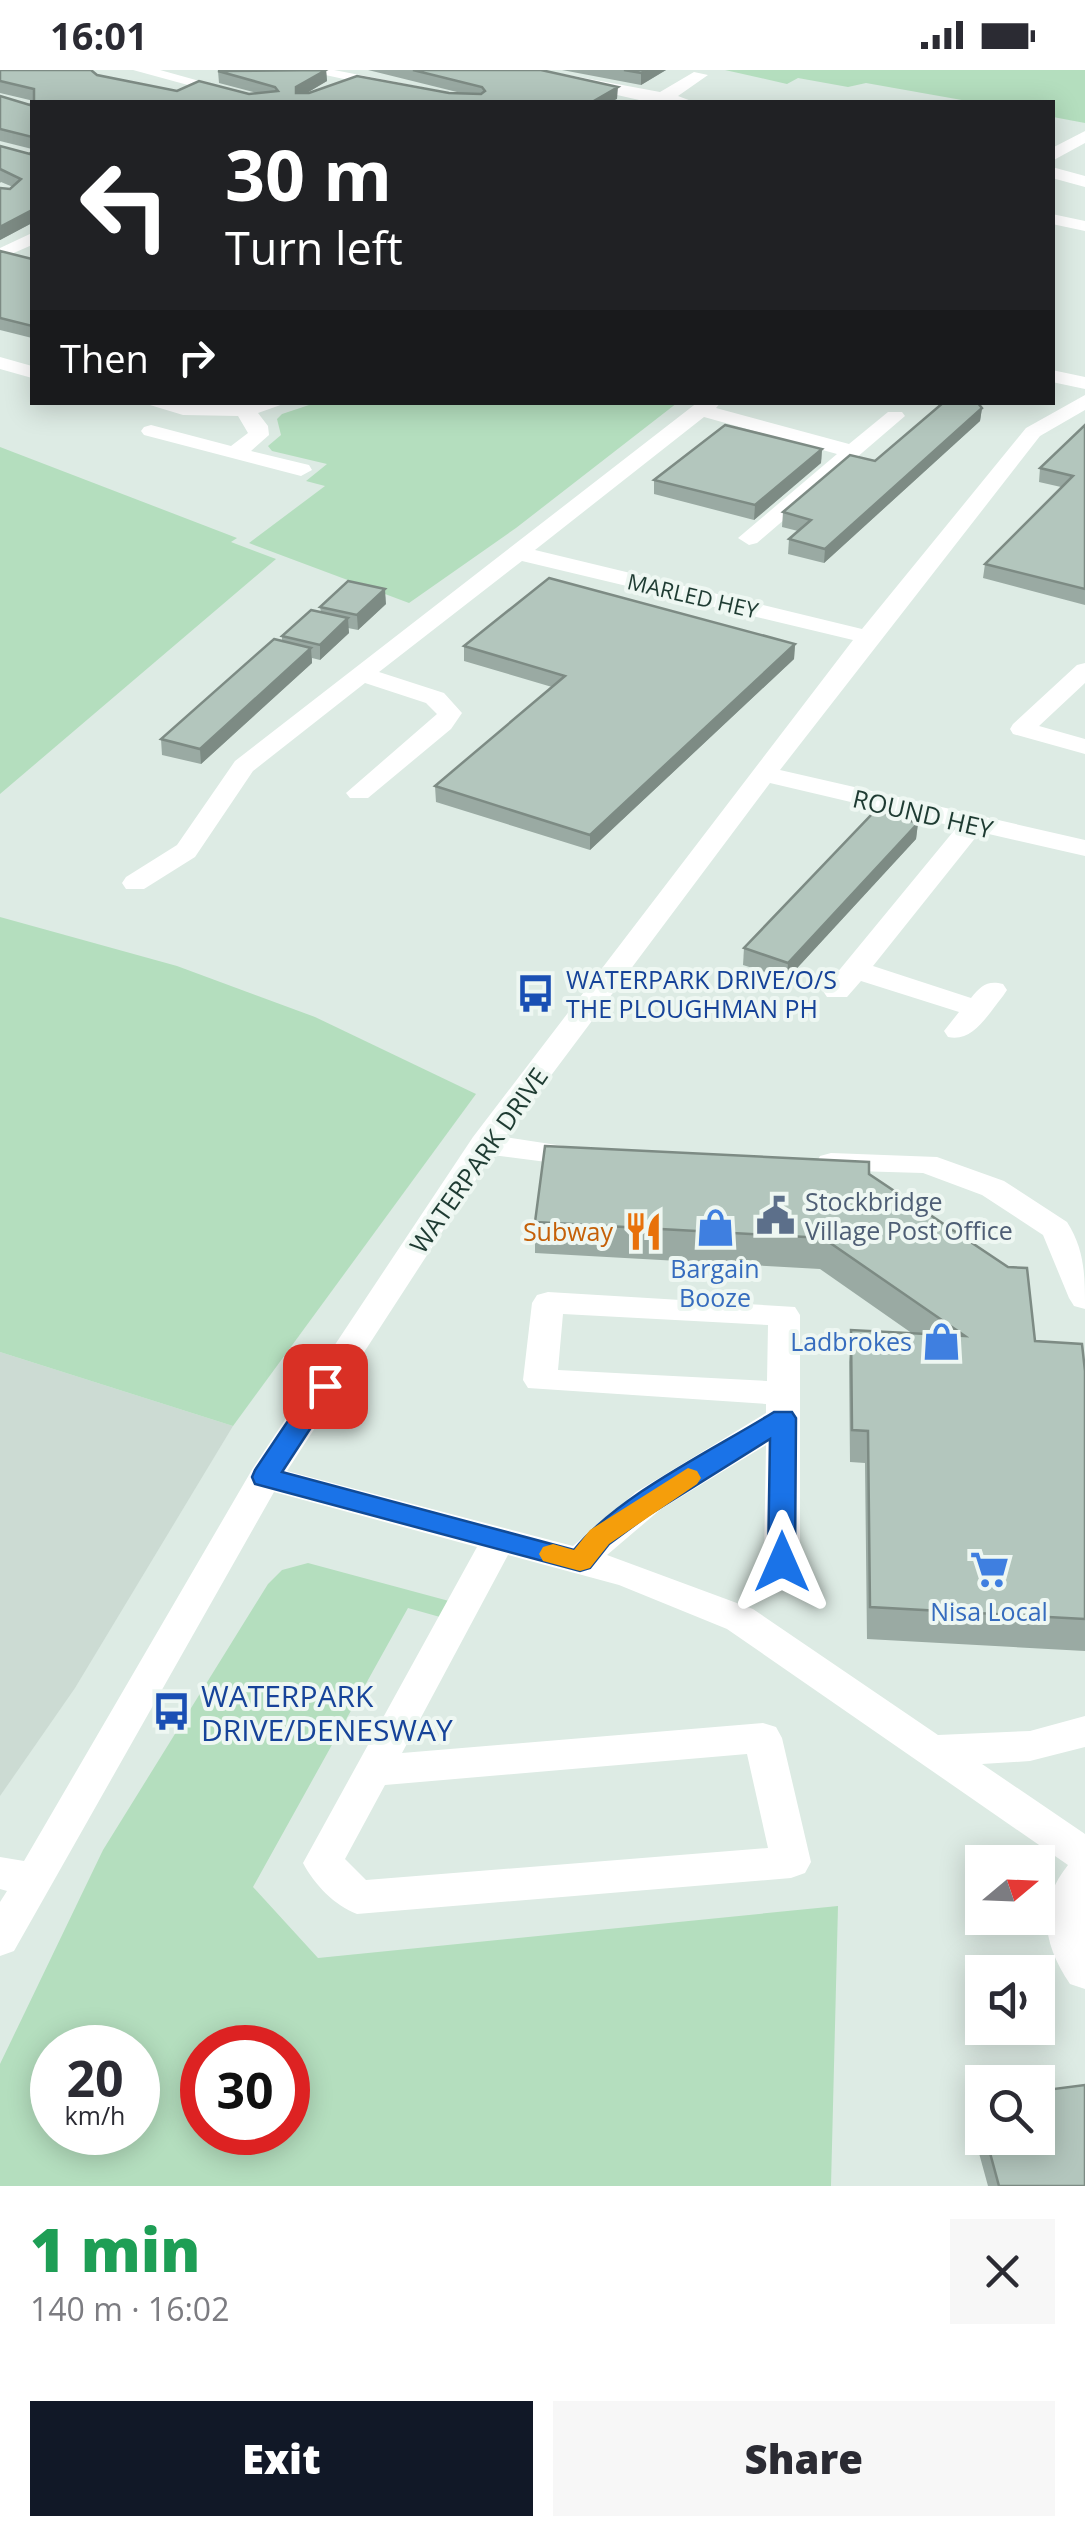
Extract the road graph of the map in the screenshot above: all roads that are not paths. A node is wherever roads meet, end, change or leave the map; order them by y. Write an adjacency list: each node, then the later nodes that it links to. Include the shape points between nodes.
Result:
1 (141, 70): 7 (street)
2 (310, 70): 4 (street)
3 (515, 70): 9 (street)
4 (360, 74): 6 (street); 8 (street)
5 (700, 75): 9 (street)
6 (322, 94)
7 (259, 100)
8 (465, 100)
9 (660, 100)
10 (1085, 136): 11 (street)
11 (1055, 154)
12 (1055, 173): 13 (street)
13 (1085, 182)
14 (1055, 220): 15 (street)
15 (1085, 226)
16 (30, 239): 17 (street)
17 (2, 254)
18 (0, 363): 19 (street)
19 (30, 371)
20 (1085, 401): 25 (street, WATERPARK DRIVE); 25 (street, WATERPARK DRIVE)
21 (161, 405): 24 (street, via 186,412)
22 (268, 405): 24 (street)
23 (706, 406): 29 (street); 32 (street)
24 (246, 411): 28 (street, via 260,435)
25 (1036, 414): 33 (street, WATERPARK DRIVE)
26 (895, 416): 29 (street)
27 (151, 431): 28 (street)
28 (234, 452): 30 (street)
29 (854, 452): 31 (street)
30 (301, 470)
31 (749, 538)
32 (518, 553): 33 (street, MARLED HEY); 35 (street)
33 (868, 637): 37 (street, WATERPARK DRIVE)
34 (1085, 670): 36 (street, via 1022,729)
35 (361, 674): 38 (street, via 435,698 450,712); 41 (street, via 244,766 186,851)
36 (1085, 746)
37 (762, 774): 39 (street, ROUND HEY); 43 (street, WATERPARK DRIVE)
38 (359, 793)
39 (972, 825): 40 (street, ROUND HEY); 42 (street, via 847,981)
40 (1085, 848)
41 (135, 883)
42 (976, 1010)
43 (484, 1144): 44 (street, via 565,1158); 48 (street, WATERPARK DRIVE)
44 (622, 1159)
45 (793, 1162): 46 (street, via 926,1164 992,1188 1056,1229)
46 (1085, 1298)
47 (783, 1406): 47 (street, via 540,1380 548,1303 784,1315); 50 (street, via 599,1537); 51 (street)
48 (265, 1477): 49 (street); 57 (street, WATERPARK DRIVE)
49 (500, 1539): 50 (street); 54 (street)
50 (580, 1561): 53 (street, via 740,1619)
51 (782, 1562)
52 (1085, 1731): 53 (street, via 1034,1746)
53 (934, 1750): 55 (street)
54 (377, 1770): 54 (street, via 763,1738 791,1862 357,1896 324,1863)
55 (1085, 1854)
56 (1085, 1874): 59 (street, via 1069,1891 1064,1929)
57 (17, 1876): 58 (street, WATERPARK DRIVE)
58 (0, 1939)
59 (1085, 1972)

